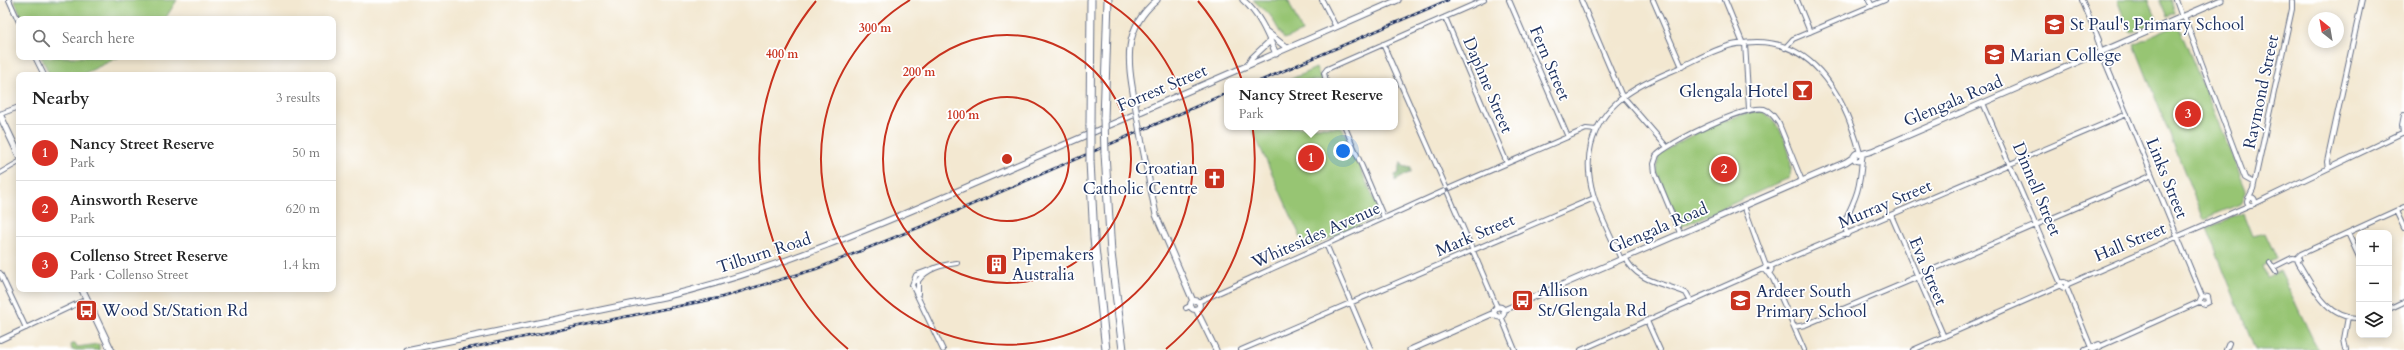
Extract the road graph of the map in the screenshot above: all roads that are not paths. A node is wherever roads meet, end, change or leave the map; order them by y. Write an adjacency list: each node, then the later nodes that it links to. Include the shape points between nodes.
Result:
1 (9, 0): 22 (street)
2 (1091, 0): 121 (highway, bridge, via 1090,161 1094,238)
3 (1108, 0): 122 (highway, bridge, via 1104,153 1111,253)
4 (1157, 0): 100 (street, bridge, via 1140,17 1130,42 1129,68 1156,215)
5 (1243, 0): 26 (street, via 1256,13)
6 (1322, 0): 25 (street)
7 (1398, 0): 25 (street, Forrest Street)
8 (1484, 0): 23 (street)
9 (1509, 0): 55 (street, Fern Street)
10 (1581, 0): 44 (street)
11 (1653, 0): 39 (street)
12 (1725, 0): 31 (street)
13 (1797, 0): 27 (street)
14 (1869, 0): 21 (street)
15 (1885, 0): 21 (street)
16 (2082, 0): 35 (street, Links Street)
17 (2176, 0): 24 (street)
18 (2221, 0): 24 (street, Glengala Road)
19 (2292, 0): 68 (street, Raymond Street)
20 (2362, 0): 64 (street, via 2326,162)
21 (1872, 6): 27 (street)
22 (16, 16)
23 (1445, 17): 30 (street); 59 (street, Daphne Street)
24 (2182, 17): 35 (street, Glengala Road); 68 (street, via 2246,180)
25 (1334, 28): 32 (street, Forrest Street)
26 (1266, 32): 29 (street); 32 (street)
27 (1810, 32): 28 (street)
28 (1798, 38): 33 (street, via 1790,41); 34 (street, via 1792,42)
29 (1270, 41): 36 (street); 38 (street)
30 (1383, 44): 41 (street, via 1327,69 1324,73); 43 (street)
31 (1742, 44): 33 (street, via 1768,44); 39 (street); 47 (street)
32 (1287, 48): 36 (street, Forrest Street)
33 (1785, 48): 34 (street)
34 (1790, 50): 58 (street, via 1810,61 1828,79 1840,99 1858,143)
35 (2103, 51): 45 (street, Glengala Road); 48 (street, Links Street)
36 (1276, 54): 38 (street, Forrest Street)
37 (36, 60): 40 (street)
38 (1247, 66): 51 (street, Forrest Street)
39 (1682, 67): 44 (street, via 1640,85)
40 (42, 72)
41 (1325, 78)
42 (1398, 78): 69 (street)
43 (1398, 78)
44 (1622, 96): 53 (street, via 1606,113); 56 (street)
45 (1985, 102): 58 (street, Glengala Road); 61 (street, Dinnell Street)
46 (16, 107): 49 (street)
47 (1749, 109): 56 (street); 67 (street, via 1765,110 1774,116)
48 (2127, 114): 61 (street, Murray Street); 66 (street, Links Street)
49 (0, 115): 57 (main road)
50 (2404, 115): 54 (street)
51 (1112, 124): 119 (street, Tilburn Road, via 861,233 774,265 664,297)
52 (1347, 130): 76 (street)
53 (1596, 130): 55 (street, Whitesides Avenue, via 1586,129); 70 (street, via 1588,168)
54 (2404, 132): 64 (street, Hall Street)
55 (1568, 137): 59 (street, Whitesides Avenue)
56 (1665, 145): 80 (street, via 1656,156 1655,173)
57 (16, 149)
58 (1859, 157): 67 (street, Glengala Road); 81 (street, via 1861,170 1857,196 1844,222)
59 (1507, 163): 69 (street, Whitesides Avenue)
60 (16, 164): 63 (street)
61 (2011, 164): 75 (street, Murray Street); 77 (street, Dinnell Street)
62 (16, 167): 63 (street)
63 (11, 168): 65 (street)
64 (2328, 168): 71 (street, Hall Street, via 2264,198)
65 (0, 173)
66 (2152, 175): 77 (street); 82 (street, Links Street)
67 (1802, 181): 72 (street, Glengala Road)
68 (2254, 181): 71 (street, Raymond Street)
69 (1447, 190): 76 (street, Whitesides Avenue); 84 (street)
70 (1594, 198): 84 (street, Mark Street); 86 (street)
71 (2251, 201): 82 (street, Hall Street, via 2240,209)
72 (1742, 207): 80 (street, Glengala Road); 90 (street)
73 (2404, 207): 74 (street)
74 (2396, 211): 78 (street); 79 (street)
75 (1890, 216): 81 (street, Murray Street); 92 (street, Eva Street)
76 (1384, 218): 83 (street, Whitesides Avenue)
77 (2038, 224): 92 (street); 93 (street, Dinnell Street)
78 (2404, 228)
79 (2348, 233): 85 (street); 87 (street, via 2309,251)
80 (1680, 234): 86 (street, Glengala Road)
81 (1847, 235): 90 (street, Murray Street)
82 (2176, 236): 93 (street, Hall Street); 116 (street, Links Street, via 2200,299)
83 (1326, 244): 96 (street, Whitesides Avenue); 97 (street)
84 (1473, 250): 97 (street, Mark Street); 101 (street)
85 (2356, 250)
86 (1623, 258): 98 (street, via 1645,277 1665,287 1684,292); 104 (street, Glengala Road)
87 (2298, 259): 89 (street, via 2287,261 2275,269); 107 (street, via 2326,304 2333,311)
88 (957, 263): 120 (street, via 932,269 918,282 918,295)
89 (2270, 263)
90 (1768, 268): 98 (street, Murray Street); 112 (street)
91 (0, 273): 111 (street)
92 (1916, 277): 112 (street); 113 (street, Eva Street)
93 (2064, 285): 113 (street, Hall Street); 116 (street, Dinnell Street)
94 (84, 292): 95 (main road)
95 (87, 299): 110 (main road); 111 (street)
96 (1198, 302): 100 (street); 103 (street)
97 (1351, 302): 124 (street, Mark Street); 125 (street)
98 (1690, 302): 109 (street, Murray Street)
99 (2404, 302): 102 (street)
100 (1189, 305): 103 (street)
101 (1497, 307): 104 (street); 105 (street)
102 (2392, 308)
103 (1196, 309): 123 (street)
104 (1504, 310): 106 (street)
105 (1494, 313): 106 (street); 126 (street)
106 (1501, 316): 127 (street)
107 (2348, 317): 108 (street); 134 (street, via 2344,339)
108 (2356, 318)
109 (1647, 321): 128 (street, Murray Street); 129 (street)
110 (99, 325): 117 (main road); 118 (main road)
111 (26, 328): 114 (street)
112 (1795, 329): 130 (street)
113 (1942, 337): 131 (street, Hall Street)
114 (0, 340)
115 (2229, 343): 133 (street)
116 (2092, 349): 132 (street)
117 (106, 350)
118 (111, 350)
119 (406, 350)
120 (943, 350)
121 (1106, 350)
122 (1123, 350)
123 (1216, 350)
124 (1242, 350)
125 (1371, 350)
126 (1410, 350)
127 (1516, 350)
128 (1581, 350)
129 (1660, 350)
130 (1804, 350)
131 (1913, 350)
132 (2085, 350)
133 (2226, 350)
134 (2346, 350)

